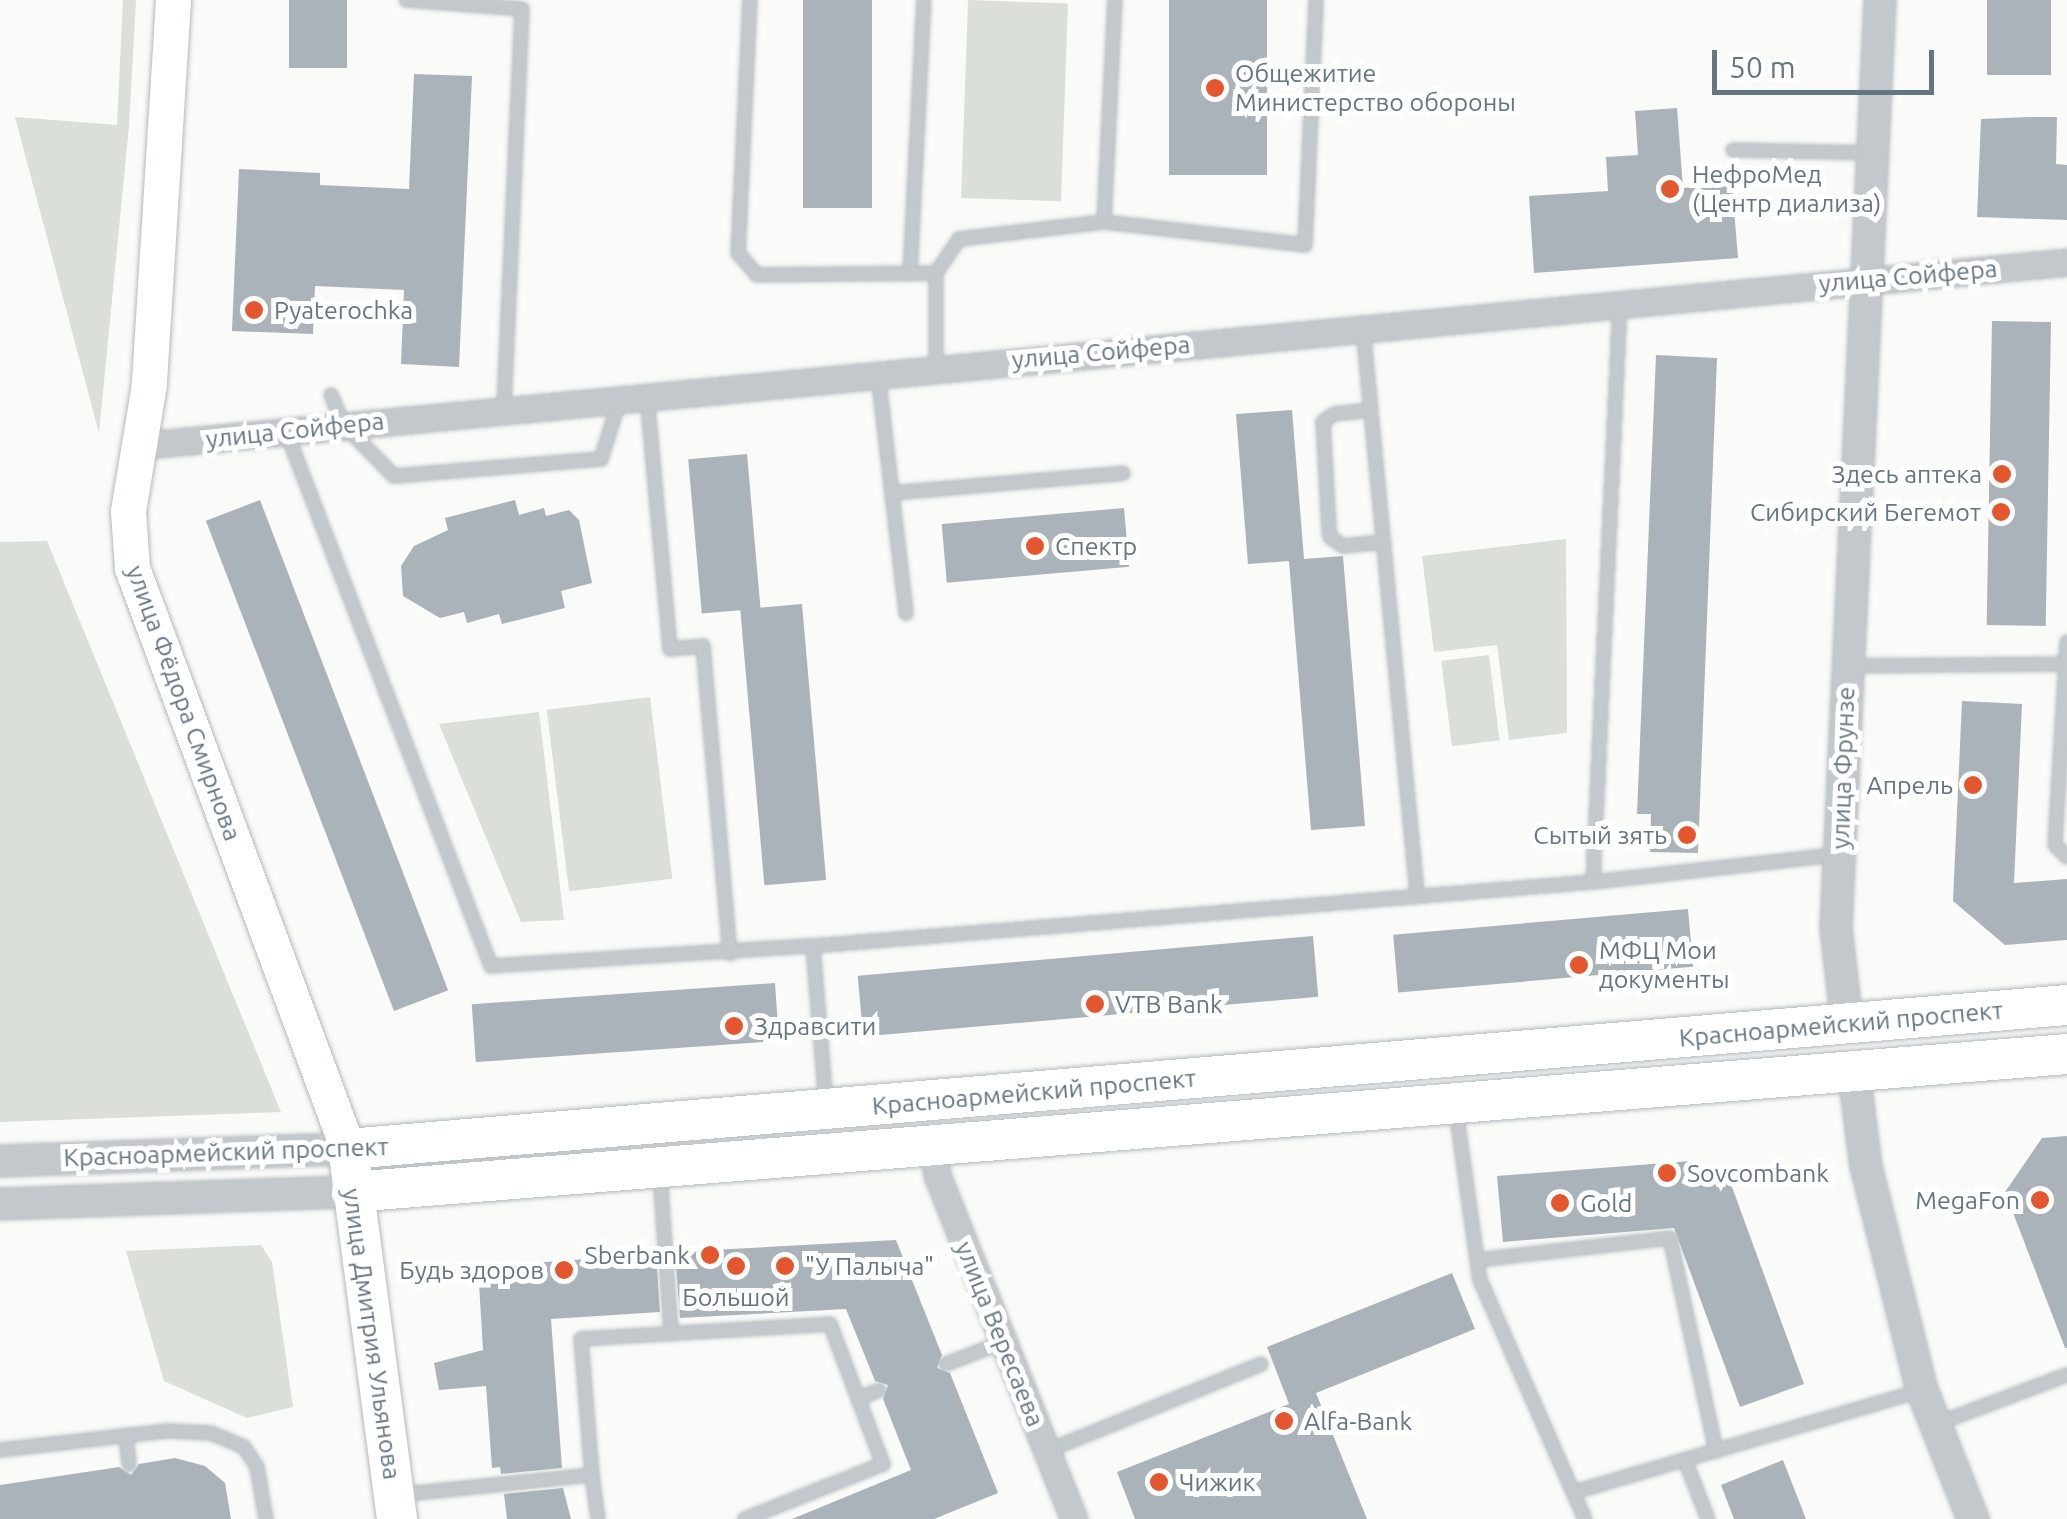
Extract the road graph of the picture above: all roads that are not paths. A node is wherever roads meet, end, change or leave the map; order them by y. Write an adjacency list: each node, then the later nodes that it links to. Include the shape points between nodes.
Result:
1 (173, 0): 27 (main road, улица Фёдора Смирнова, via 149,384)
2 (406, 0): 8 (lane)
3 (750, 0): 14 (lane, via 738,253 757,275)
4 (924, 0): 14 (lane)
5 (1115, 0): 11 (lane)
6 (1316, 0): 11 (lane, via 1305,245)
7 (1880, 0): 10 (street, улица Фрунзе)
8 (523, 4): 23 (lane)
9 (1733, 150): 10 (lane)
10 (1874, 153): 15 (street, улица Фрунзе)
11 (1104, 222): 13 (lane, via 959,239)
12 (2067, 262): 15 (street, улица Сойфера)
13 (936, 273): 14 (lane); 18 (lane)
14 (910, 274)
15 (1870, 279): 16 (street, улица Сойфера); 34 (street, улица Фрунзе)
16 (1620, 303): 17 (street, улица Сойфера); 37 (lane)
17 (1363, 328): 18 (street, улица Сойфера); 24 (lane)
18 (936, 367): 19 (street, улица Сойфера)
19 (878, 374): 21 (street, улица Сойфера); 29 (lane)
20 (331, 395): 25 (lane)
21 (648, 396): 22 (street, улица Сойфера); 40 (lane, via 670,649 703,646)
22 (620, 398): 23 (street, улица Сойфера); 25 (lane, via 601,459 394,476)
23 (504, 410): 25 (street, улица Сойфера)
24 (1371, 410): 30 (lane); 30 (lane, via 1334,414 1324,422 1329,528 1343,546)
25 (344, 425): 26 (street, улица Сойфера)
26 (286, 431): 27 (street, улица Сойфера); 40 (lane, via 491,966)
27 (136, 446): 48 (main road, улица Фёдора Смирнова, via 128,512 132,568)
28 (1123, 473): 29 (lane)
29 (892, 493): 31 (lane)
30 (1383, 542): 38 (lane)
31 (906, 613)
32 (2067, 642): 33 (lane)
33 (2064, 664): 34 (lane); 36 (lane, via 2055,845)
34 (1846, 666): 35 (street, улица Фрунзе)
35 (1841, 854): 37 (lane); 42 (street, улица Фрунзе, via 1836,926)
36 (2067, 856)
37 (1593, 882): 38 (lane)
38 (1417, 893): 39 (lane)
39 (813, 946): 40 (lane); 46 (lane)
40 (730, 954)
41 (2067, 1005): 42 (main road, Красноармейский проспект)
42 (1847, 1024): 44 (main road, улица Фрунзе); 46 (main road, Красноармейский проспект)
43 (2067, 1054): 44 (main road, Красноармейский проспект)
44 (1854, 1074): 45 (main road, Красноармейский проспект); 60 (street, улица Фрунзе, via 1866,1166)
45 (1456, 1106): 47 (main road, Красноармейский проспект); 53 (lane)
46 (826, 1110): 48 (main road, Красноармейский проспект)
47 (932, 1146): 50 (main road, Красноармейский проспект); 55 (street, улица Вересаева)
48 (348, 1149): 49 (street, Красноармейский проспект); 51 (main road, улица Дмитрия Ульянова)
49 (0, 1161)
50 (659, 1164): 51 (main road, Красноармейский проспект); 54 (lane)
51 (352, 1192): 52 (street, Красноармейский проспект); 71 (main road, улица Дмитрия Ульянова)
52 (0, 1204)
53 (1478, 1260): 66 (lane, via 1670,1238); 70 (lane, via 1480,1280)
54 (671, 1332): 61 (lane, via 830,1324); 69 (lane, via 580,1339)
55 (1003, 1342): 56 (lane); 65 (street, улица Вересаева)
56 (946, 1364)
57 (1262, 1364): 65 (lane)
58 (2067, 1375): 62 (lane)
59 (879, 1390): 61 (lane)
60 (1922, 1390): 62 (street, улица Фрунзе); 66 (lane)
61 (858, 1398): 74 (lane, via 883,1464)
62 (1938, 1423): 78 (street, улица Фрунзе)
63 (126, 1435): 64 (lane); 68 (lane); 72 (lane, via 211,1433 244,1447 257,1466)
64 (0, 1450)
65 (1047, 1451): 75 (street, улица Вересаева)
66 (1716, 1451): 67 (lane)
67 (1685, 1460): 70 (lane); 77 (lane)
68 (129, 1465)
69 (592, 1475): 71 (lane); 73 (lane)
70 (1574, 1492): 76 (lane)
71 (396, 1507)
72 (266, 1519)
73 (598, 1519)
74 (746, 1519)
75 (1074, 1519)
76 (1586, 1519)
77 (1708, 1519)
78 (1972, 1519)

